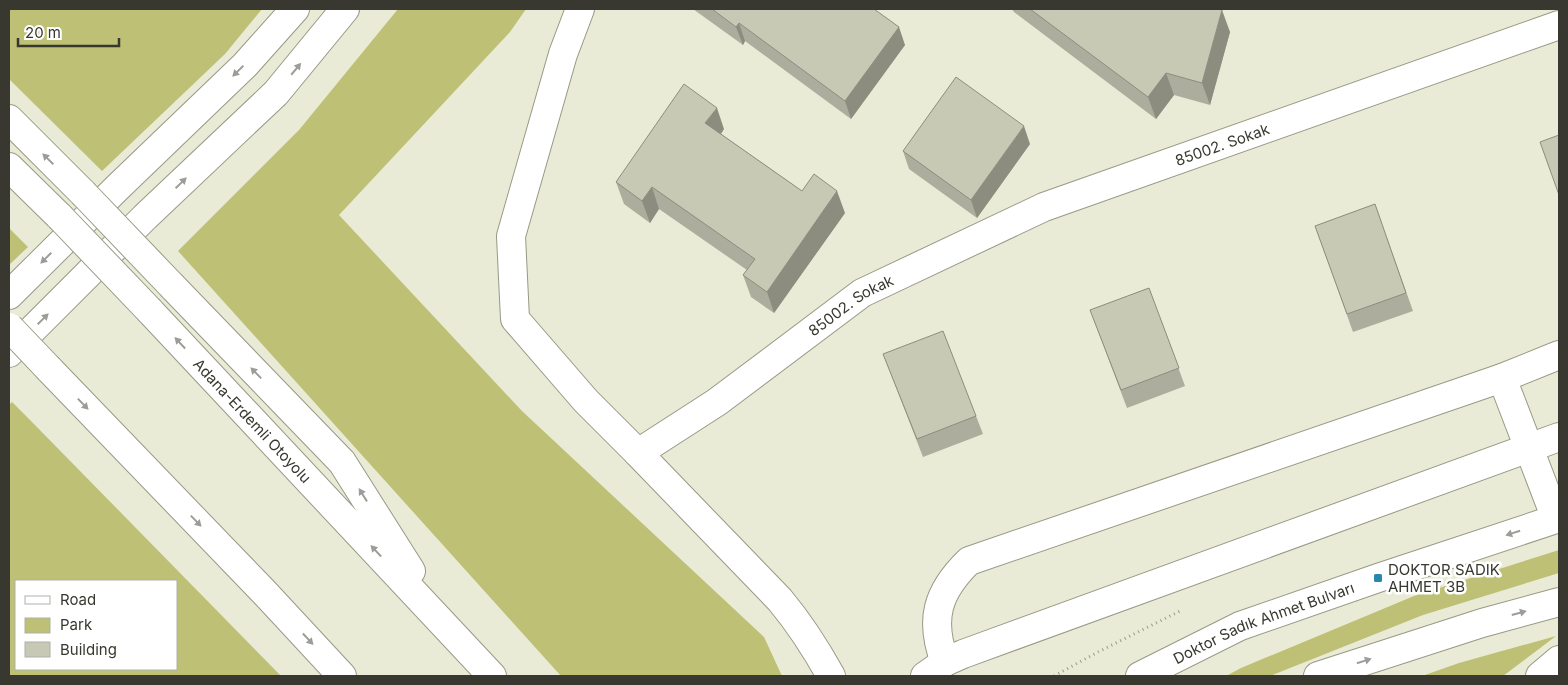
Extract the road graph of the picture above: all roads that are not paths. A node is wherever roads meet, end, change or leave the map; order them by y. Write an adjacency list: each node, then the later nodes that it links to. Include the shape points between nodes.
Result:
1 (295, 9): 7 (main road, one-way to 7, via 245,65)
2 (345, 9): 9 (main road, one-way to 2, via 145,216 276,92)
3 (580, 9): 14 (main road, via 562,54 511,236 515,319 586,401)
4 (1559, 26): 14 (main road, 85002. Sokak, via 1036,212 862,293 717,402)
5 (9, 119): 17 (main road, one-way to 5, bridge, via 342,462)
6 (9, 167): 17 (main road, Adana-Erdemli Otoyolu, one-way to 6, bridge, via 150,311)
7 (9, 295)
8 (9, 328): 20 (main road, one-way to 20, bridge)
9 (9, 353)
10 (1559, 355): 11 (main road)
11 (1502, 378): 13 (main road); 19 (main road, via 969,561 955,574 938,609 939,645)
12 (1559, 437): 13 (main road)
13 (1529, 449): 15 (main road); 19 (main road)
14 (638, 453): 22 (main road, via 780,600 804,631)
15 (1558, 518): 23 (main road, Doktor Sadık Ahmet Bulvarı, one-way to 23, via 1240,626)
16 (1559, 602): 24 (main road, one-way to 16, via 1482,623)
17 (445, 625): 21 (main road, Adana-Erdemli Otoyolu)
18 (1559, 660): 25 (main road)
19 (935, 669)
20 (342, 676)
21 (492, 676)
22 (831, 676)
23 (1140, 676)
24 (1318, 676)
25 (1540, 676)

